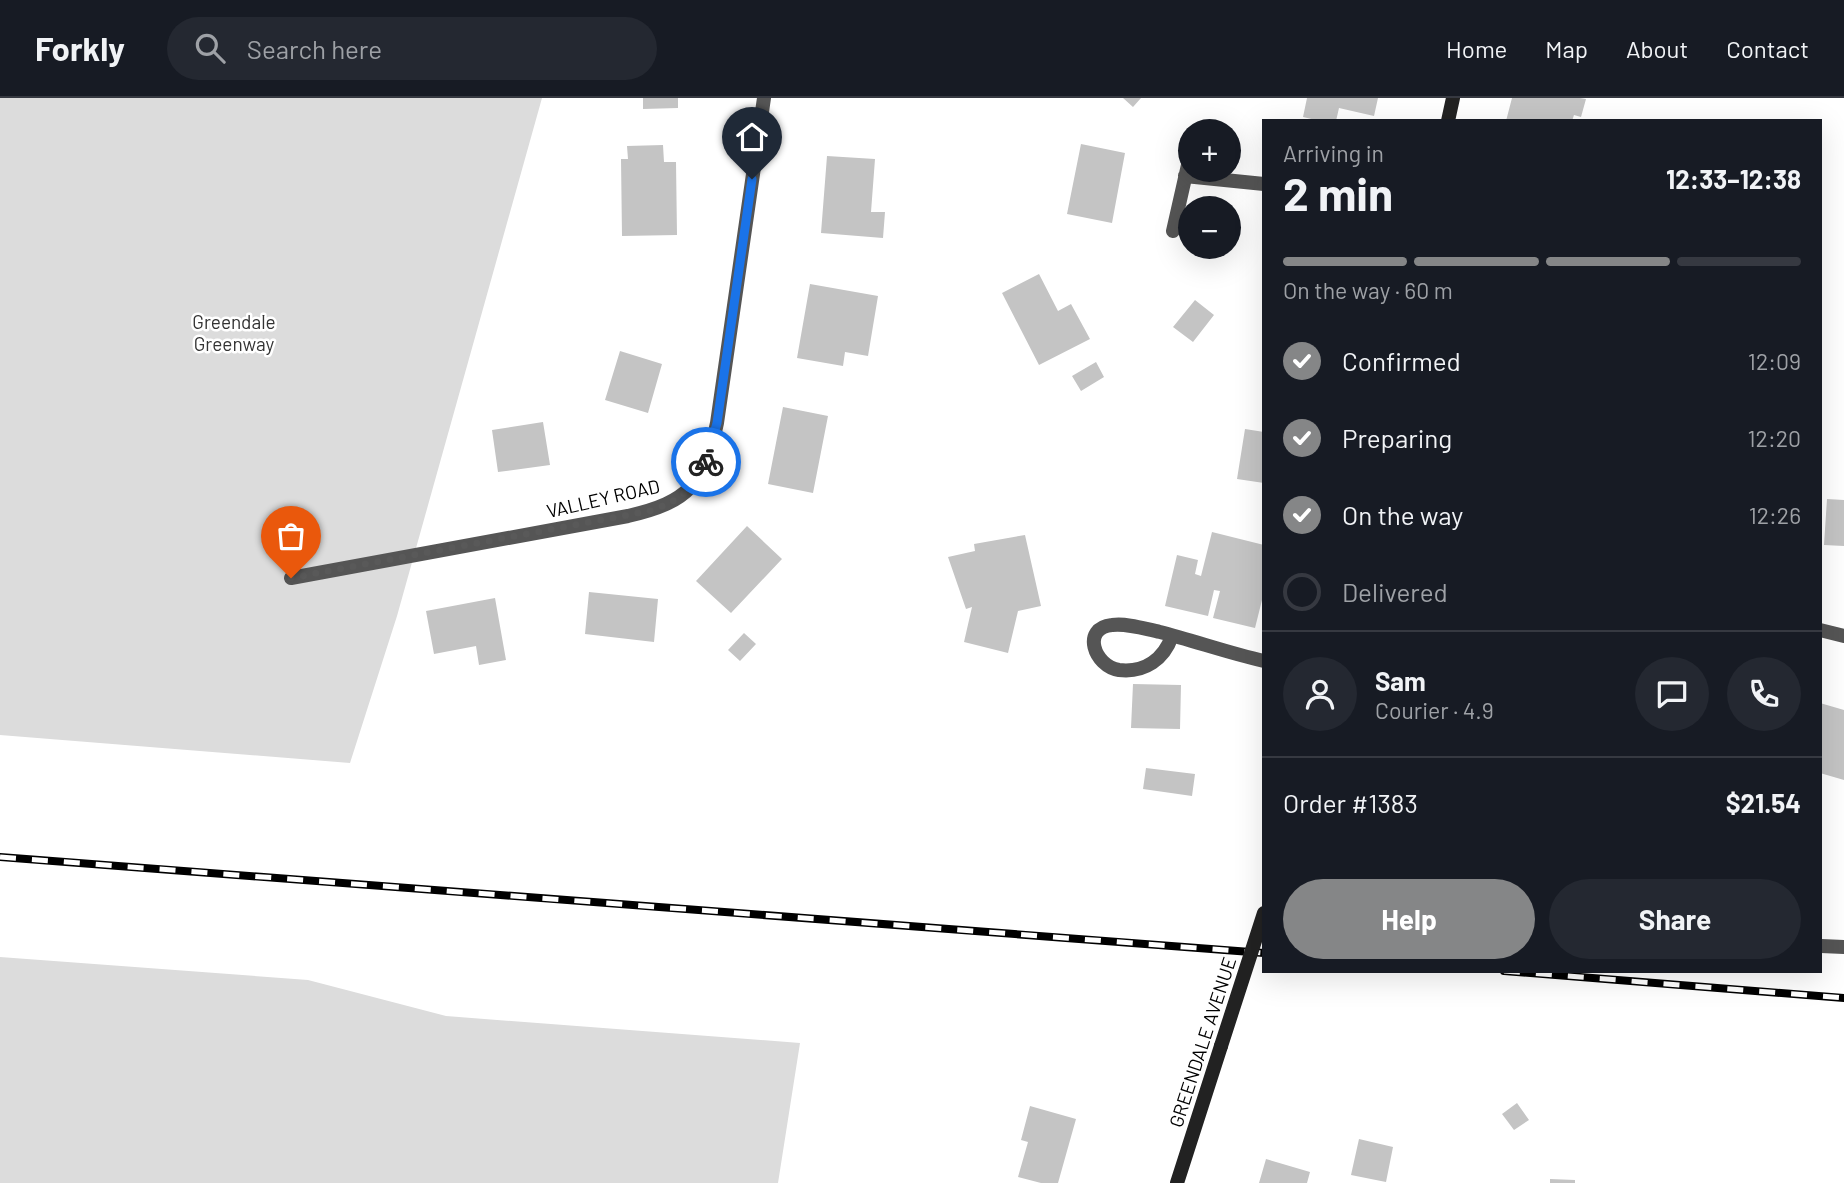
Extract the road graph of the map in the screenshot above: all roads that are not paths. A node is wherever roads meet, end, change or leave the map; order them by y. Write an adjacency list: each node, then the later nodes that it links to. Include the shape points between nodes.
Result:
1 (764, 98): 8 (street, VALLEY ROAD, via 717,423 706,464 689,490 666,506 628,516)
2 (1453, 98): 3 (main road)
3 (1448, 119)
4 (1184, 182): 7 (street)
5 (1241, 182): 6 (street)
6 (1262, 184)
7 (1173, 231)
8 (291, 578)
9 (1822, 630): 11 (street)
10 (1172, 636): 10 (street, via 1115,624 1096,632 1094,649 1105,665 1137,669 1164,654); 12 (street)
11 (1844, 636)
12 (1262, 660)
13 (1262, 919): 16 (main road, GREENDALE AVENUE, bridge)
14 (1822, 946): 15 (street)
15 (1844, 947)
16 (1177, 1183)

